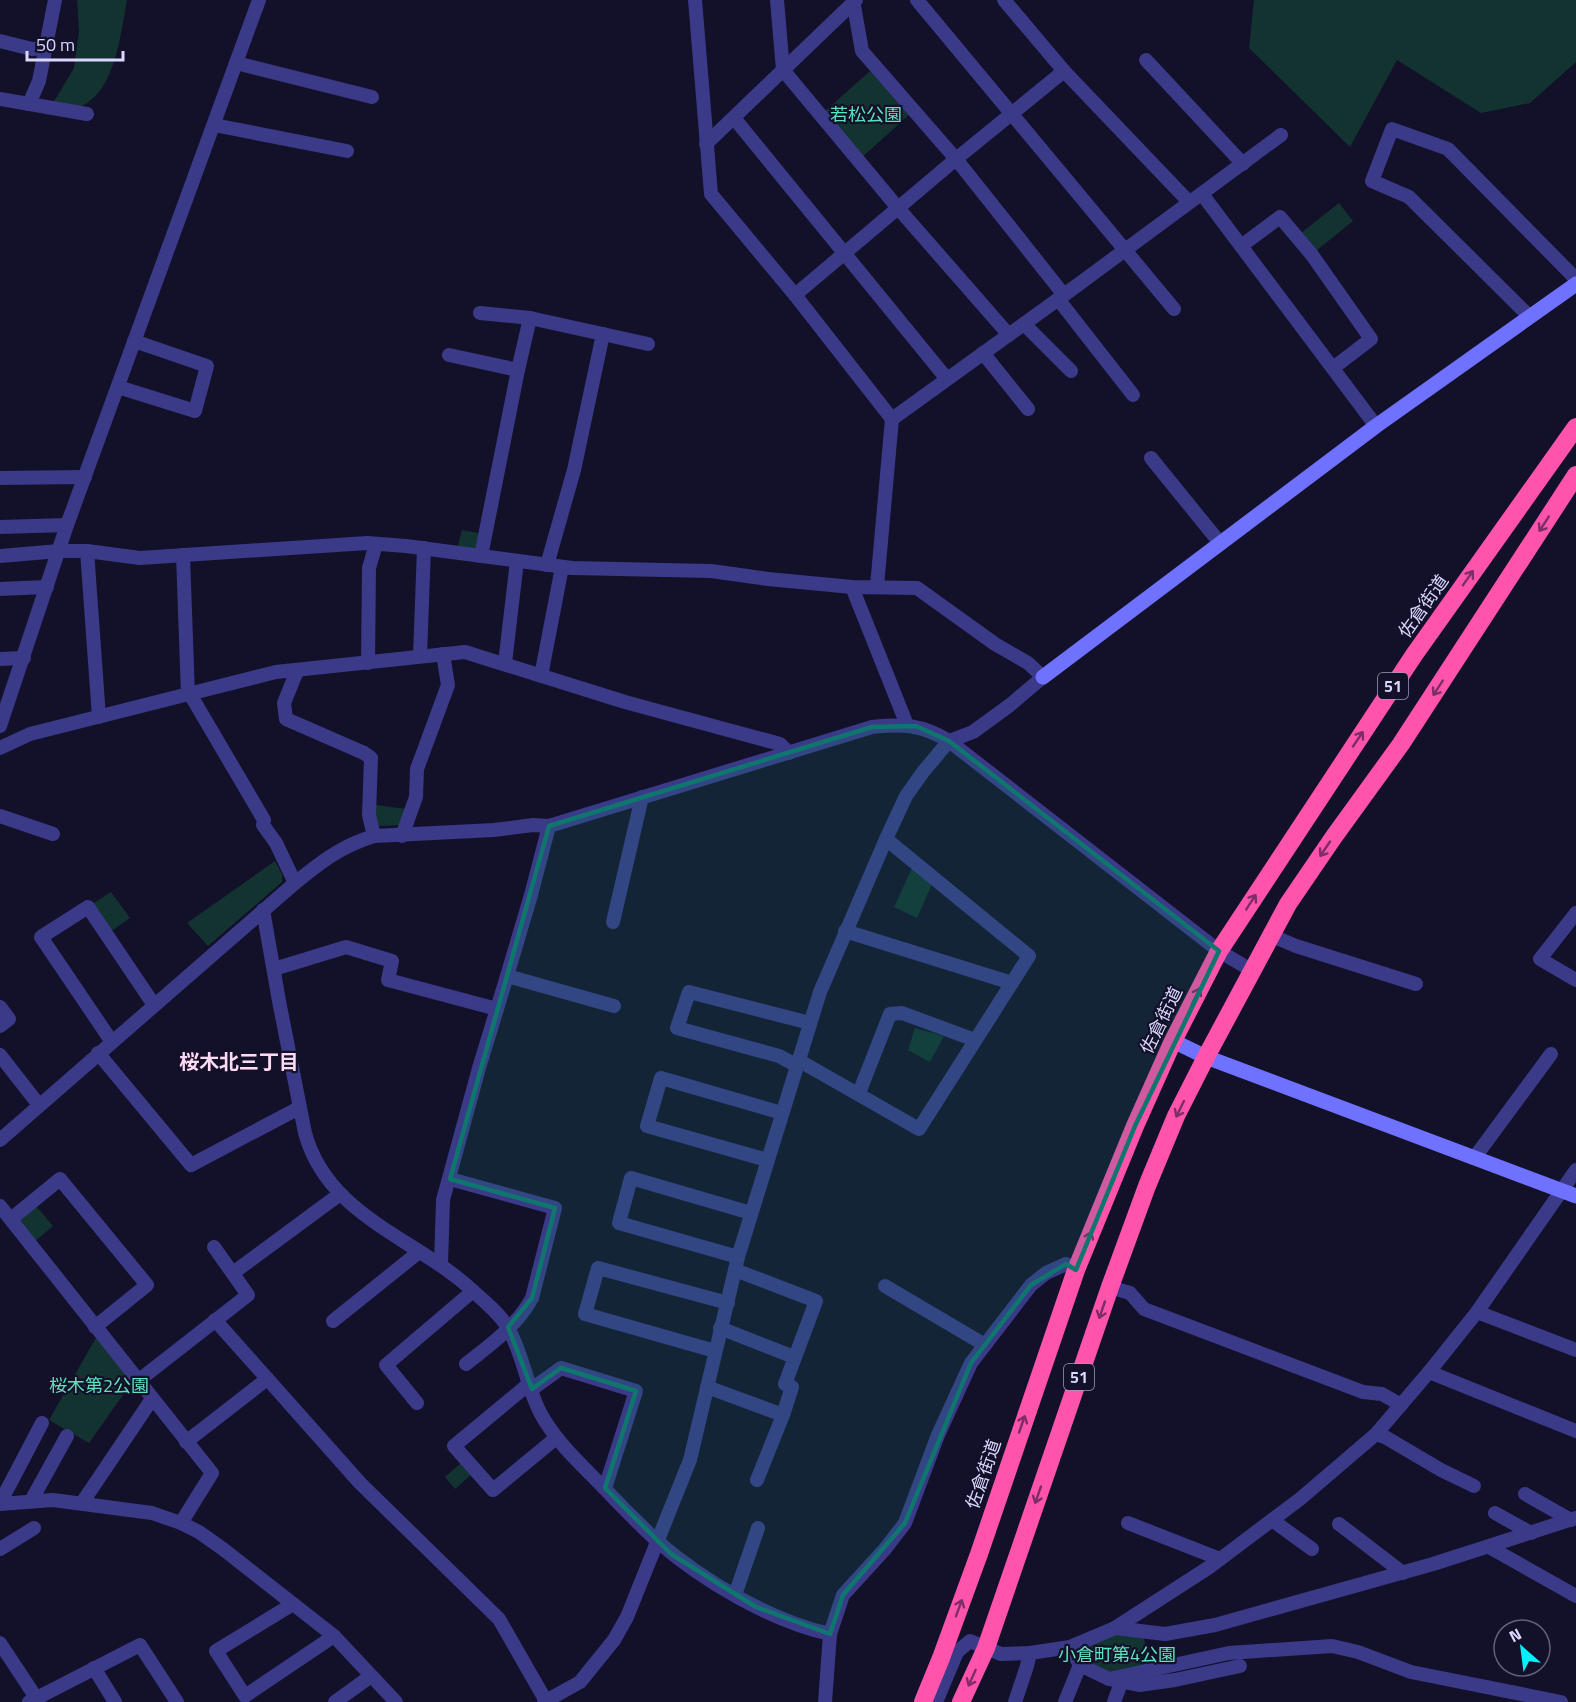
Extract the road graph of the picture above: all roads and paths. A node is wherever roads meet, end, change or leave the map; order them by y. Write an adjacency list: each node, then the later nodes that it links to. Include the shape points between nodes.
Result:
1 (55, 0): 9 (street)
2 (259, 0): 11 (street)
3 (695, 0): 22 (street)
4 (777, 0): 12 (street)
5 (917, 0): 18 (street)
6 (1004, 0): 13 (street)
7 (854, 1): 12 (street); 24 (street, via 862,51)
8 (0, 41): 9 (street)
9 (45, 48): 16 (street, via 39,81)
10 (1146, 60): 25 (street)
11 (236, 63): 14 (street); 20 (street)
12 (783, 70): 19 (street); 28 (street)
13 (1065, 71): 18 (street); 27 (street)
14 (372, 97)
15 (0, 99): 16 (street)
16 (29, 104): 17 (street)
17 (87, 114)
18 (1012, 114): 24 (street); 30 (street)
19 (734, 118): 22 (street); 31 (street)
20 (214, 125): 23 (street); 43 (street)
21 (1281, 135): 25 (street)
22 (706, 144): 34 (street, via 711,194)
23 (347, 151)
24 (956, 159): 28 (street); 35 (street)
25 (1243, 164): 26 (street)
26 (1202, 194): 27 (street); 29 (street)
27 (1189, 202): 30 (street)
28 (898, 208): 31 (street); 42 (street)
29 (1241, 246): 47 (street); 47 (street, via 1280,217 1312,255 1371,339)
30 (1125, 250): 35 (street); 36 (street)
31 (844, 254): 34 (street); 50 (street)
32 (1576, 279): 38 (street, via 1448,149 1392,129 1372,181 1409,197)
33 (1576, 284): 38 (street)
34 (795, 295): 54 (street)
35 (1061, 297): 40 (street); 52 (street)
36 (1174, 309)
37 (480, 313): 39 (street)
38 (1530, 317): 55 (street)
39 (530, 318): 41 (street); 48 (street)
40 (1024, 324): 42 (street); 49 (street)
41 (603, 334): 44 (street); 72 (street, via 574,470)
42 (1009, 335): 45 (street)
43 (134, 342): 51 (street); 51 (street, via 207,366 195,411)
44 (648, 344)
45 (983, 353): 50 (street); 53 (street)
46 (449, 355): 48 (street)
47 (1333, 368): 55 (street)
48 (518, 370): 70 (street)
49 (1071, 371)
50 (947, 379): 54 (street)
51 (118, 387): 59 (street)
52 (1133, 394)
53 (1028, 409)
54 (892, 419): 74 (street)
55 (1376, 426): 63 (street)
56 (1576, 427): 107 (highway, 佐倉街道 / 51, one-way to 56, via 1414,655)
57 (1151, 458): 63 (street)
58 (1576, 475): 106 (highway, 51, one-way to 106, via 1401,744 1326,847)
59 (85, 477): 60 (street); 61 (street)
60 (0, 478)
61 (67, 525): 62 (street); 66 (street)
62 (0, 527)
63 (1220, 543): 86 (street)
64 (376, 544): 65 (street); 68 (street); 82 (street, via 369,568)
65 (424, 548): 70 (street); 79 (street)
66 (59, 551): 67 (street); 69 (street); 75 (street)
67 (87, 551): 68 (street, via 141,558); 88 (street)
68 (183, 555): 87 (street)
69 (0, 556)
70 (481, 556): 71 (street)
71 (517, 561): 72 (street); 83 (street)
72 (547, 565): 73 (street)
73 (562, 567): 76 (street, via 711,571); 85 (street)
74 (877, 586): 76 (street); 86 (street, via 917,588)
75 (47, 587): 77 (street); 80 (street)
76 (852, 587): 89 (street)
77 (0, 589)
78 (443, 654): 79 (street); 83 (street, via 465,652); 99 (street, via 448,685 417,769 416,797)
79 (420, 656): 82 (street)
80 (24, 658): 81 (street); 90 (street)
81 (0, 659)
82 (368, 663): 84 (street)
83 (505, 663): 85 (street)
84 (297, 671): 87 (street, via 276,672); 98 (street, via 284,703 286,719 371,758 369,815)
85 (542, 676): 93 (street, via 780,744)
86 (1043, 677): 91 (street, via 973,732)
87 (189, 695): 88 (street); 101 (street, via 264,820 263,825)
88 (99, 717): 92 (street, via 30,734)
89 (907, 725): 91 (street, via 933,731); 93 (street, via 872,728)
90 (0, 726)
91 (949, 741): 100 (street, via 906,796); 107 (street)
92 (0, 748)
93 (789, 753): 94 (street)
94 (642, 796): 96 (street); 104 (street)
95 (0, 816): 97 (street)
96 (549, 826): 99 (street); 110 (street)
97 (53, 834)
98 (374, 836): 99 (street); 101 (street, via 335,852)
99 (402, 836)
100 (886, 839): 105 (street); 112 (street, via 1029,956)
101 (295, 883): 102 (street)
102 (263, 910): 108 (street); 114 (street)
103 (1576, 913): 111 (street, via 1540,959)
104 (613, 922)
105 (845, 931): 112 (street); 118 (street)
106 (1270, 935): 109 (highway, 51); 113 (street)
107 (1219, 951): 109 (street); 121 (highway, 佐倉街道 / 51, one-way to 107)
108 (274, 969): 117 (street, via 346,947 392,961 388,980); 130 (street)
109 (1251, 970): 126 (highway, 51)
110 (507, 976): 115 (street); 117 (street)
111 (1576, 981)
112 (1011, 983): 120 (street)
113 (1416, 984)
114 (154, 1005): 122 (street); 122 (street, via 88,906 41,937)
115 (614, 1006)
116 (0, 1007): 119 (street, via 9,1019)
117 (497, 1009): 136 (street)
118 (810, 1023): 127 (street); 127 (street, via 689,992 677,1028)
119 (0, 1026)
120 (975, 1040): 128 (street, via 902,1013 890,1014); 128 (street, via 919,1129)
121 (1173, 1041): 126 (street); 147 (highway, 佐倉街道 / 51, one-way to 121)
122 (111, 1042): 123 (street)
123 (98, 1053): 129 (street); 130 (street, via 191,1165)
124 (1551, 1054): 133 (street)
125 (0, 1055): 129 (street)
126 (1206, 1056): 133 (street); 150 (highway, 51, one-way to 150, via 1176,1116)
127 (797, 1063): 128 (street); 131 (street)
128 (859, 1093)
129 (39, 1105): 132 (street)
130 (299, 1108): 138 (street, via 308,1144 321,1170)
131 (782, 1113): 134 (street); 134 (street, via 661,1078 647,1126)
132 (0, 1140)
133 (1475, 1157): 137 (street)
134 (767, 1160): 141 (street)
135 (1576, 1170): 137 (street)
136 (450, 1179): 145 (street, via 443,1200); 157 (street, via 555,1208 532,1298)
137 (1562, 1189): 139 (street); 153 (street)
138 (340, 1194): 144 (street, via 365,1217); 148 (street)
139 (1576, 1196)
140 (0, 1206): 142 (street)
141 (751, 1213): 146 (street); 146 (street, via 631,1178 619,1223)
142 (10, 1220): 156 (street); 156 (street, via 60,1179 147,1285)
143 (214, 1246): 148 (street)
144 (419, 1252): 145 (street); 155 (street)
145 (441, 1264): 151 (street)
146 (736, 1264): 152 (street); 162 (street, via 816,1301)
147 (1076, 1270): 159 (street, via 1066,1264 1031,1285); 223 (highway, 佐倉街道 / 51, one-way to 147, via 979,1554)
148 (234, 1273): 154 (street, via 248,1295)
149 (885, 1286): 159 (street)
150 (1110, 1287): 171 (street, via 1130,1293 1144,1309 1363,1392 1382,1394); 208 (highway, 51, one-way to 208)
151 (473, 1292): 157 (street); 170 (street, via 386,1365)
152 (728, 1303): 158 (street); 161 (street, via 598,1268 585,1314)
153 (1477, 1312): 160 (street); 164 (street)
154 (215, 1320): 165 (street); 166 (street)
155 (333, 1321)
156 (95, 1327): 166 (street)
157 (508, 1327): 163 (street); 167 (street)
158 (720, 1328): 161 (street); 162 (street)
159 (985, 1345): 205 (street, via 971,1363 904,1523 843,1595)
160 (1576, 1350)
161 (715, 1351): 168 (street)
162 (794, 1357): 172 (street, via 785,1384 792,1387)
163 (466, 1364)
164 (1429, 1372): 171 (street); 174 (street)
165 (267, 1379): 178 (street); 221 (street, via 360,1483 500,1619)
166 (138, 1381): 169 (street)
167 (531, 1386): 177 (street, via 543,1418); 177 (street, via 454,1446 493,1490); 181 (street, via 561,1368 636,1391)
168 (707, 1387): 172 (street); 195 (street, via 690,1460)
169 (152, 1399): 178 (street); 185 (street)
170 (417, 1402)
171 (1401, 1405): 175 (street)
172 (783, 1415): 179 (street)
173 (42, 1423): 184 (street)
174 (1576, 1431)
175 (1376, 1434): 180 (street); 188 (street)
176 (67, 1437): 183 (street)
177 (556, 1438): 181 (street)
178 (186, 1442): 189 (street, via 212,1473)
179 (757, 1480)
180 (1474, 1486)
181 (605, 1488): 195 (street)
182 (1525, 1494): 187 (street)
183 (31, 1501): 184 (street); 185 (street)
184 (0, 1503)
185 (82, 1503): 189 (street, via 152,1513)
186 (1495, 1513): 194 (street)
187 (1575, 1519): 194 (street)
188 (1272, 1520): 198 (street); 199 (street)
189 (181, 1523): 203 (street, via 200,1532)
190 (1128, 1523): 199 (street)
191 (1339, 1524): 200 (street)
192 (34, 1528): 197 (street)
193 (758, 1528): 201 (street)
194 (1531, 1533): 196 (street)
195 (657, 1541): 201 (street); 221 (street, via 614,1640 580,1682)
196 (1489, 1547): 200 (street); 202 (street)
197 (0, 1549)
198 (1312, 1549)
199 (1220, 1559): 204 (street)
200 (1403, 1573): 204 (street, via 1215,1625 1165,1634)
201 (735, 1595): 205 (street, via 789,1622)
202 (1576, 1596)
203 (293, 1604): 206 (street); 206 (street, via 216,1651 246,1696)
204 (1115, 1628): 207 (street)
205 (830, 1634): 222 (street)
206 (334, 1636): 214 (street)
207 (1070, 1647): 210 (street); 211 (street)
208 (986, 1648): 210 (street, via 1001,1654); 224 (street, via 970,1641 957,1652); 225 (highway, 51, one-way to 225)
209 (2, 1650): 216 (street)
210 (1030, 1653): 226 (street)
211 (1080, 1665): 215 (street); 227 (street)
212 (1240, 1666): 215 (street, via 1139,1685)
213 (94, 1668): 216 (street); 218 (street); 219 (street, via 140,1645)
214 (371, 1676): 217 (street); 220 (street)
215 (1115, 1681): 228 (street); 229 (street, via 1229,1653 1332,1646 1411,1672)
216 (34, 1701)
217 (394, 1701)
218 (115, 1702)
219 (177, 1702)
220 (335, 1702)
221 (545, 1702)
222 (825, 1702)
223 (923, 1702)
224 (936, 1702)
225 (961, 1702)
226 (1015, 1702)
227 (1065, 1702)
228 (1113, 1702)
229 (1561, 1702)

